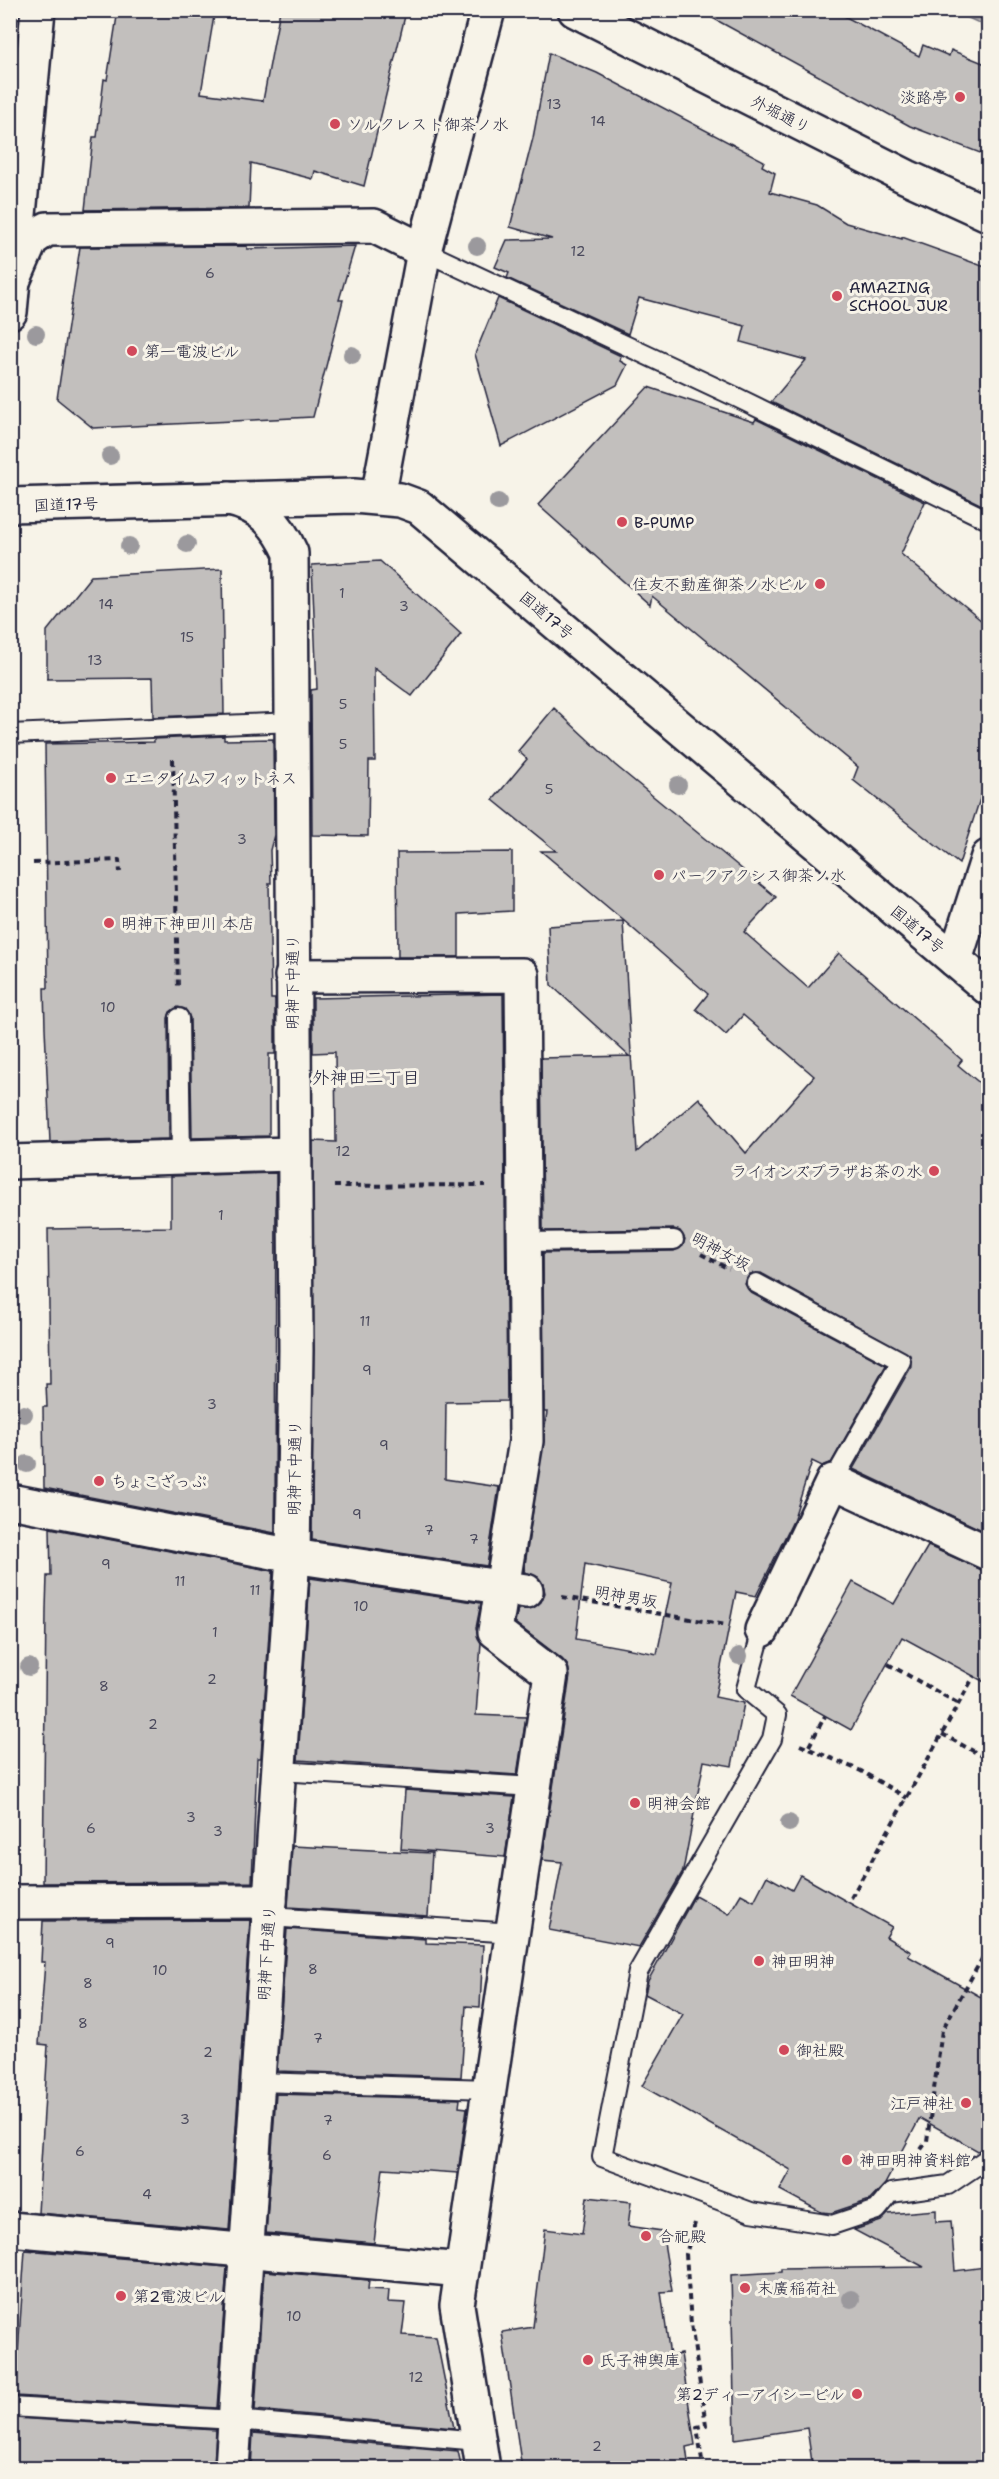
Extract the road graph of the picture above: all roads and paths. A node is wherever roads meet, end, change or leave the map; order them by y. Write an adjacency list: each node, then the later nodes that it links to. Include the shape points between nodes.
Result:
1 (38, 10): 6 (main road)
2 (488, 10): 5 (main road)
3 (575, 10): 4 (main road, 外堀通り, via 896,172)
4 (988, 214)
5 (424, 251): 6 (main road, via 374,226 47,229 31,240); 7 (main road); 10 (lane)
6 (12, 297)
7 (378, 497): 8 (main road, 国道17号); 17 (main road, 国道17号, via 419,507)
8 (229, 499): 9 (main road, 国道17号); 11 (main road, 明神下中通り, via 257,508 273,521 291,553)
9 (10, 506)
10 (988, 520)
11 (293, 722): 12 (lane); 18 (main road, 明神下中通り)
12 (172, 728): 13 (lane); 20 (path)
13 (10, 734)
14 (988, 857): 17 (main road)
15 (33, 863): 16 (path, via 119,860)
16 (120, 872)
17 (955, 960): 19 (main road, 国道17号)
18 (292, 976): 21 (main road, 明神下中通り); 24 (main road, via 522,975)
19 (988, 988)
20 (179, 1018): 22 (lane)
21 (293, 1154): 22 (main road); 25 (main road, 明神下中通り)
22 (181, 1158): 23 (main road)
23 (10, 1162)
24 (525, 1184): 25 (path); 27 (main road)
25 (293, 1186): 32 (main road, 明神下中通り)
26 (674, 1240): 27 (lane); 28 (path, 明神女坂)
27 (526, 1242): 33 (main road, via 526,1441)
28 (756, 1283): 29 (lane, via 902,1361)
29 (833, 1481): 31 (main road); 35 (main road)
30 (10, 1501): 32 (main road)
31 (988, 1553)
32 (293, 1556): 33 (main road); 44 (main road, 明神下中通り)
33 (513, 1589): 34 (path, 明神男坂); 45 (main road, via 495,1631 551,1674)
34 (721, 1624)
35 (762, 1630): 41 (lane, via 746,1689 777,1715)
36 (888, 1664): 38 (path)
37 (974, 1677): 38 (path)
38 (959, 1704): 40 (path)
39 (825, 1716): 42 (path)
40 (942, 1734): 43 (path); 46 (path)
41 (772, 1739): 42 (path); 56 (lane, via 638,1972 602,2157)
42 (809, 1746): 46 (path)
43 (988, 1759)
44 (280, 1771): 45 (lane); 49 (main road, 明神下中通り)
45 (534, 1786): 50 (main road)
46 (907, 1798): 47 (path)
47 (851, 1898)
48 (10, 1902): 49 (main road)
49 (269, 1909): 50 (lane); 52 (main road, 明神下中通り)
50 (514, 1933): 53 (main road)
51 (988, 1948): 55 (path, via 942,2030 927,2141)
52 (257, 2082): 53 (lane); 58 (main road, 明神下中通り)
53 (490, 2089): 59 (main road)
54 (988, 2158): 55 (lane, via 948,2185)
55 (891, 2193): 56 (lane, via 877,2210 832,2225 751,2211)
56 (703, 2194): 64 (path, via 686,2254 690,2324 706,2425 697,2427 698,2437 703,2467)
57 (10, 2229): 58 (main road)
58 (246, 2250): 59 (main road); 61 (main road, 明神下中通り)
59 (462, 2270): 62 (main road, via 457,2305)
60 (10, 2407): 61 (lane)
61 (235, 2420): 62 (lane); 63 (main road, 明神下中通り)
62 (481, 2455)
63 (232, 2469)
64 (712, 2469)

